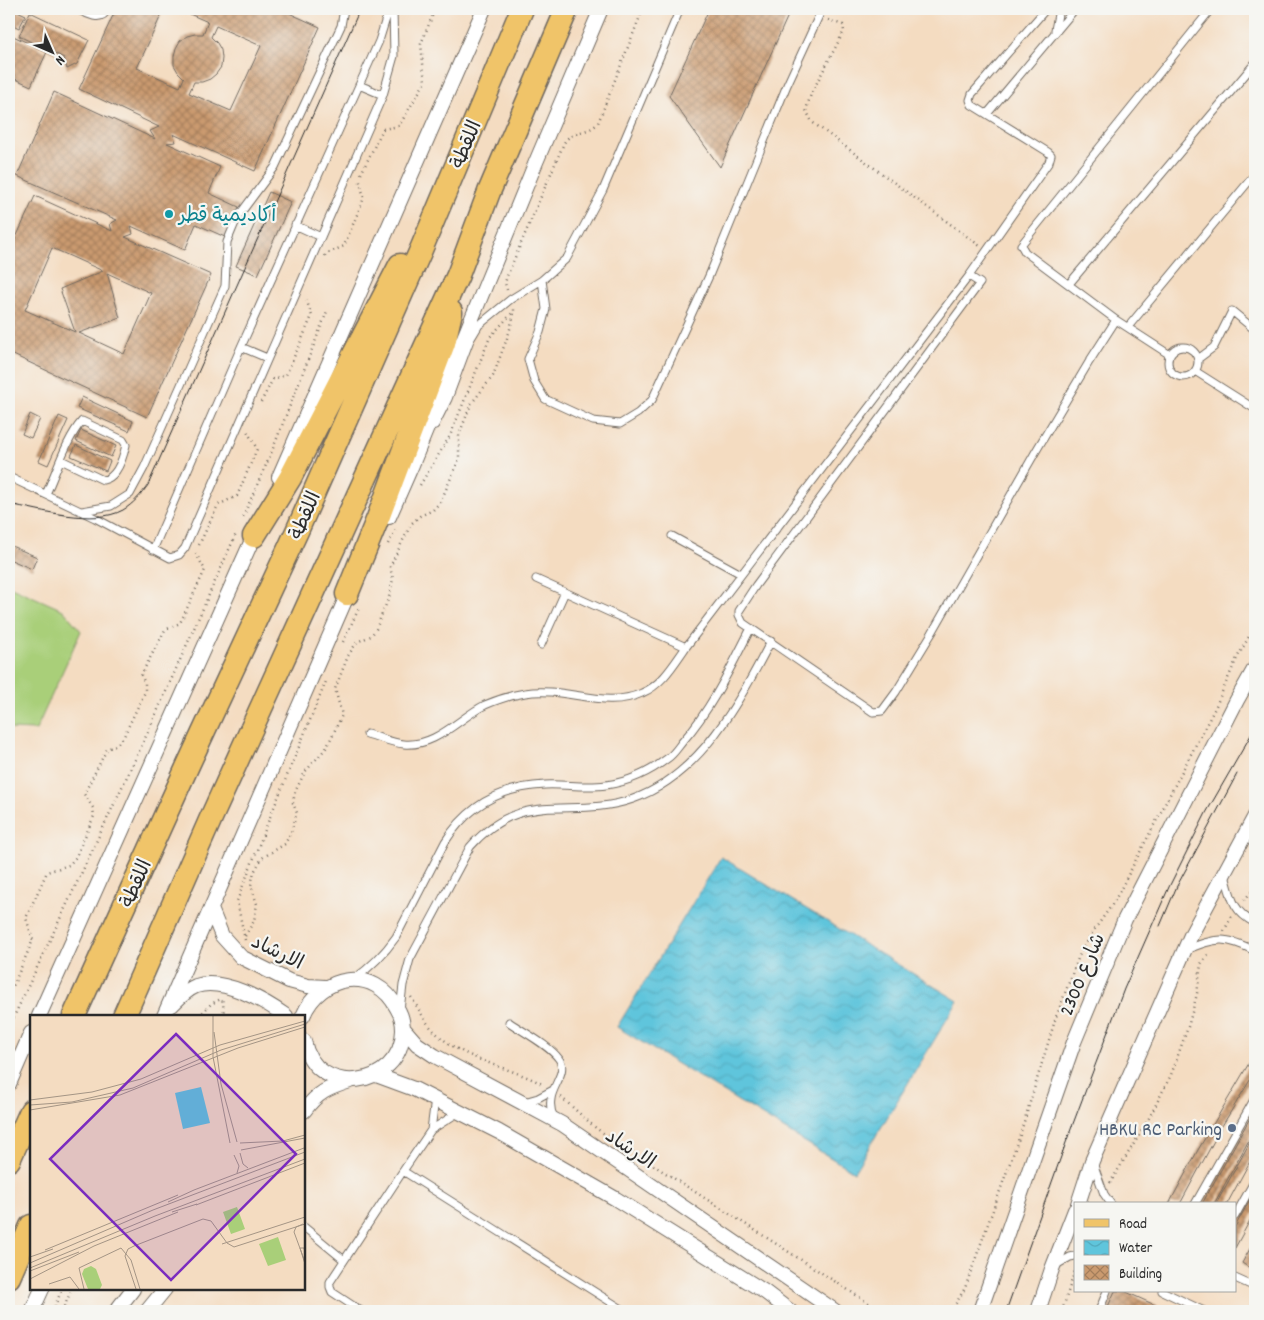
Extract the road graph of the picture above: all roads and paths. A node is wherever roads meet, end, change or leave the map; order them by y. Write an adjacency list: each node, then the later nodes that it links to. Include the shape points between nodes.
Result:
1 (77, 9): 2 (lane, via 101,17)
2 (108, 9)
3 (344, 9): 54 (lane, via 341,26 276,167 237,218 227,242 225,286 144,468 130,494 111,506)
4 (389, 9): 21 (lane)
5 (394, 9): 22 (lane, via 394,56)
6 (435, 9): 29 (path, via 421,44 425,82 400,126 383,129 358,179 364,198 344,246 326,254)
7 (484, 9): 56 (street, اللقطة, via 309,406)
8 (522, 9): 24 (main road, اللقطة)
9 (567, 9): 30 (main road, اللقطة, via 489,192)
10 (601, 9): 50 (street)
11 (643, 9): 35 (path, via 598,124 570,135 564,143 507,276 505,283)
12 (680, 9): 32 (lane, via 603,190 567,258)
13 (822, 9): 18 (lane)
14 (1046, 9): 23 (lane, via 972,94 972,105)
15 (1059, 9): 19 (lane)
16 (1074, 9): 19 (lane)
17 (1212, 9): 33 (lane, via 1022,242 1021,248 1025,252)
18 (819, 16): 28 (path, via 843,25 844,31 811,94 806,110 812,122); 32 (lane, via 787,85 709,276 652,400 638,414 620,424 594,421 545,399 534,382 528,359 546,310)
19 (1054, 33): 23 (lane)
20 (1255, 63): 33 (lane)
21 (359, 85): 22 (lane); 26 (lane)
22 (383, 95): 27 (lane)
23 (987, 114): 28 (lane, via 1051,155)
24 (468, 138): 56 (main road, via 290,478); 91 (main road, اللقطة, via 297,531)
25 (1255, 174): 39 (lane)
26 (295, 225): 27 (lane); 41 (lane)
27 (321, 236): 43 (lane)
28 (987, 252): 31 (lane)
29 (322, 262)
30 (458, 275): 63 (main road, via 444,343 381,510); 92 (main road, اللقطة)
31 (969, 276): 60 (lane); 64 (lane, via 980,284 742,607 740,619)
32 (542, 280): 35 (lane)
33 (1069, 284): 38 (lane)
34 (304, 296): 46 (path, via 312,316 286,375 273,379)
35 (511, 299): 37 (path); 50 (lane, via 478,325 448,399)
36 (328, 309): 56 (path)
37 (514, 311): 52 (path, via 490,337 450,436); 78 (path, via 493,376 471,404 459,435 459,459 441,501 411,524 390,567 394,579 376,629 371,636 357,642 348,656 335,689 342,715 327,747 305,772 295,792 297,814 291,832 285,844 262,858 254,872 251,885 257,904 254,921)
38 (1116, 320): 39 (lane); 65 (lane, via 886,707 873,712)
39 (1128, 327): 42 (lane)
40 (1255, 330): 44 (lane, via 1232,311 1214,347)
41 (241, 347): 43 (lane); 59 (lane)
42 (1170, 355): 44 (lane, via 1173,350 1184,347 1195,353); 45 (lane, via 1168,366 1175,375 1186,377)
43 (267, 358): 59 (lane, via 185,548 170,558)
44 (1198, 359): 45 (lane)
45 (1195, 371): 47 (lane)
46 (260, 405)
47 (1255, 409)
48 (251, 423): 86 (path, via 246,431 257,449 237,496 218,506 195,552 204,570 180,623 165,630 141,675 145,692 123,738 107,749 84,794 94,816 76,857 69,864 47,872 26,918 33,940 13,986)
49 (62, 460): 49 (lane, via 82,421 123,440 126,446 114,475 109,479 103,480); 53 (lane)
50 (412, 467): 63 (street)
51 (9, 477): 53 (lane)
52 (415, 492)
53 (46, 494): 54 (lane)
54 (81, 511): 59 (lane)
55 (398, 524): 58 (path)
56 (245, 527): 90 (street, اللقطة); 98 (path)
57 (672, 536): 60 (lane)
58 (386, 548)
59 (154, 550)
60 (741, 574): 68 (lane)
61 (536, 579): 62 (lane)
62 (565, 592): 67 (lane); 68 (lane)
63 (355, 597): 66 (path); 76 (street)
64 (751, 628): 65 (lane); 83 (lane, via 696,726 670,757 658,765 629,780 605,786 544,785 500,793 466,815 445,842 396,937 372,966)
65 (770, 642): 84 (lane, via 712,738 700,753 658,788 609,805 526,810 495,824 482,834 470,847 417,946)
66 (342, 644)
67 (541, 645)
68 (686, 647): 71 (lane, via 669,672 656,684 644,693 626,699 610,700 543,691 525,693 486,705 418,744 405,744)
69 (1255, 668): 140 (street, شارع 2300, via 1125,919 1074,1042)
70 (327, 678): 78 (path, via 237,901)
71 (367, 734)
72 (1255, 816): 73 (street)
73 (1224, 873): 75 (lane); 80 (street)
74 (1255, 888): 75 (path)
75 (1236, 908): 77 (lane); 79 (path)
76 (211, 909): 82 (street, الارشاد, via 222,936); 89 (street)
77 (1255, 923)
78 (245, 936): 82 (path)
79 (1220, 939): 80 (lane); 81 (lane, via 1240,943); 118 (path, via 1202,964 1188,1027 1171,1075)
80 (1185, 950): 115 (street)
81 (1255, 951)
82 (241, 957): 85 (street, الارشاد, via 288,981)
83 (354, 979): 85 (street); 88 (street, via 382,989)
84 (403, 985): 88 (lane); 105 (path, via 428,1024 452,1046 468,1056 532,1078)
85 (325, 987): 96 (street, via 315,995)
86 (9, 988)
87 (225, 992): 89 (street, via 208,984 196,986 186,991); 93 (path); 94 (path); 95 (street, via 251,996)
88 (400, 1013): 99 (street)
89 (165, 1014)
90 (39, 1015)
91 (74, 1015)
92 (124, 1015)
93 (200, 1015)
94 (222, 1015)
95 (284, 1015)
96 (303, 1015)
97 (509, 1022): 105 (lane, via 560,1060 561,1072)
98 (9, 1027)
99 (403, 1028): 102 (street, via 396,1055); 108 (street, الارشاد, via 417,1044 435,1056)
100 (30, 1035): 104 (street)
101 (305, 1053): 103 (street, via 324,1073)
102 (376, 1075): 103 (street); 107 (street)
103 (351, 1081): 109 (street, via 318,1095)
104 (9, 1084)
105 (553, 1090): 108 (lane); 112 (lane, via 550,1105); 150 (path, via 597,1129)
106 (1255, 1098): 121 (lane)
107 (435, 1099): 110 (street); 113 (lane)
108 (521, 1103): 112 (street, الارشاد)
109 (305, 1110)
110 (460, 1112): 113 (lane); 148 (street, via 616,1199)
111 (30, 1113): 114 (main road)
112 (555, 1121): 149 (street, الارشاد)
113 (431, 1130): 116 (lane)
114 (9, 1160)
115 (1092, 1161): 118 (lane); 119 (street)
116 (403, 1171): 127 (lane); 147 (lane)
117 (1255, 1180): 122 (lane)
118 (1104, 1194): 120 (lane)
119 (1079, 1202)
120 (1110, 1202)
121 (1196, 1202)
122 (1236, 1214)
123 (1074, 1223): 128 (street)
124 (30, 1228): 130 (main road)
125 (305, 1229): 127 (lane)
126 (1074, 1256): 128 (lane)
127 (344, 1260): 146 (lane, via 330,1287 337,1296)
128 (1052, 1269): 153 (street)
129 (1074, 1273): 154 (path)
130 (9, 1277)
131 (1236, 1278): 132 (lane)
132 (1254, 1285)
133 (42, 1290): 142 (street)
134 (62, 1290): 143 (path)
135 (72, 1290): 144 (path)
136 (132, 1290): 141 (street)
137 (164, 1290): 145 (street)
138 (1107, 1292): 155 (lane)
139 (1164, 1292): 156 (lane)
140 (986, 1295): 151 (street); 152 (street, شارع 2300)
141 (121, 1308)
142 (32, 1311)
143 (53, 1311)
144 (62, 1311)
145 (147, 1311)
146 (361, 1311)
147 (625, 1311)
148 (790, 1311)
149 (834, 1311)
150 (881, 1311)
151 (971, 1311)
152 (980, 1311)
153 (1038, 1311)
154 (1062, 1311)
155 (1099, 1311)
156 (1204, 1311)

